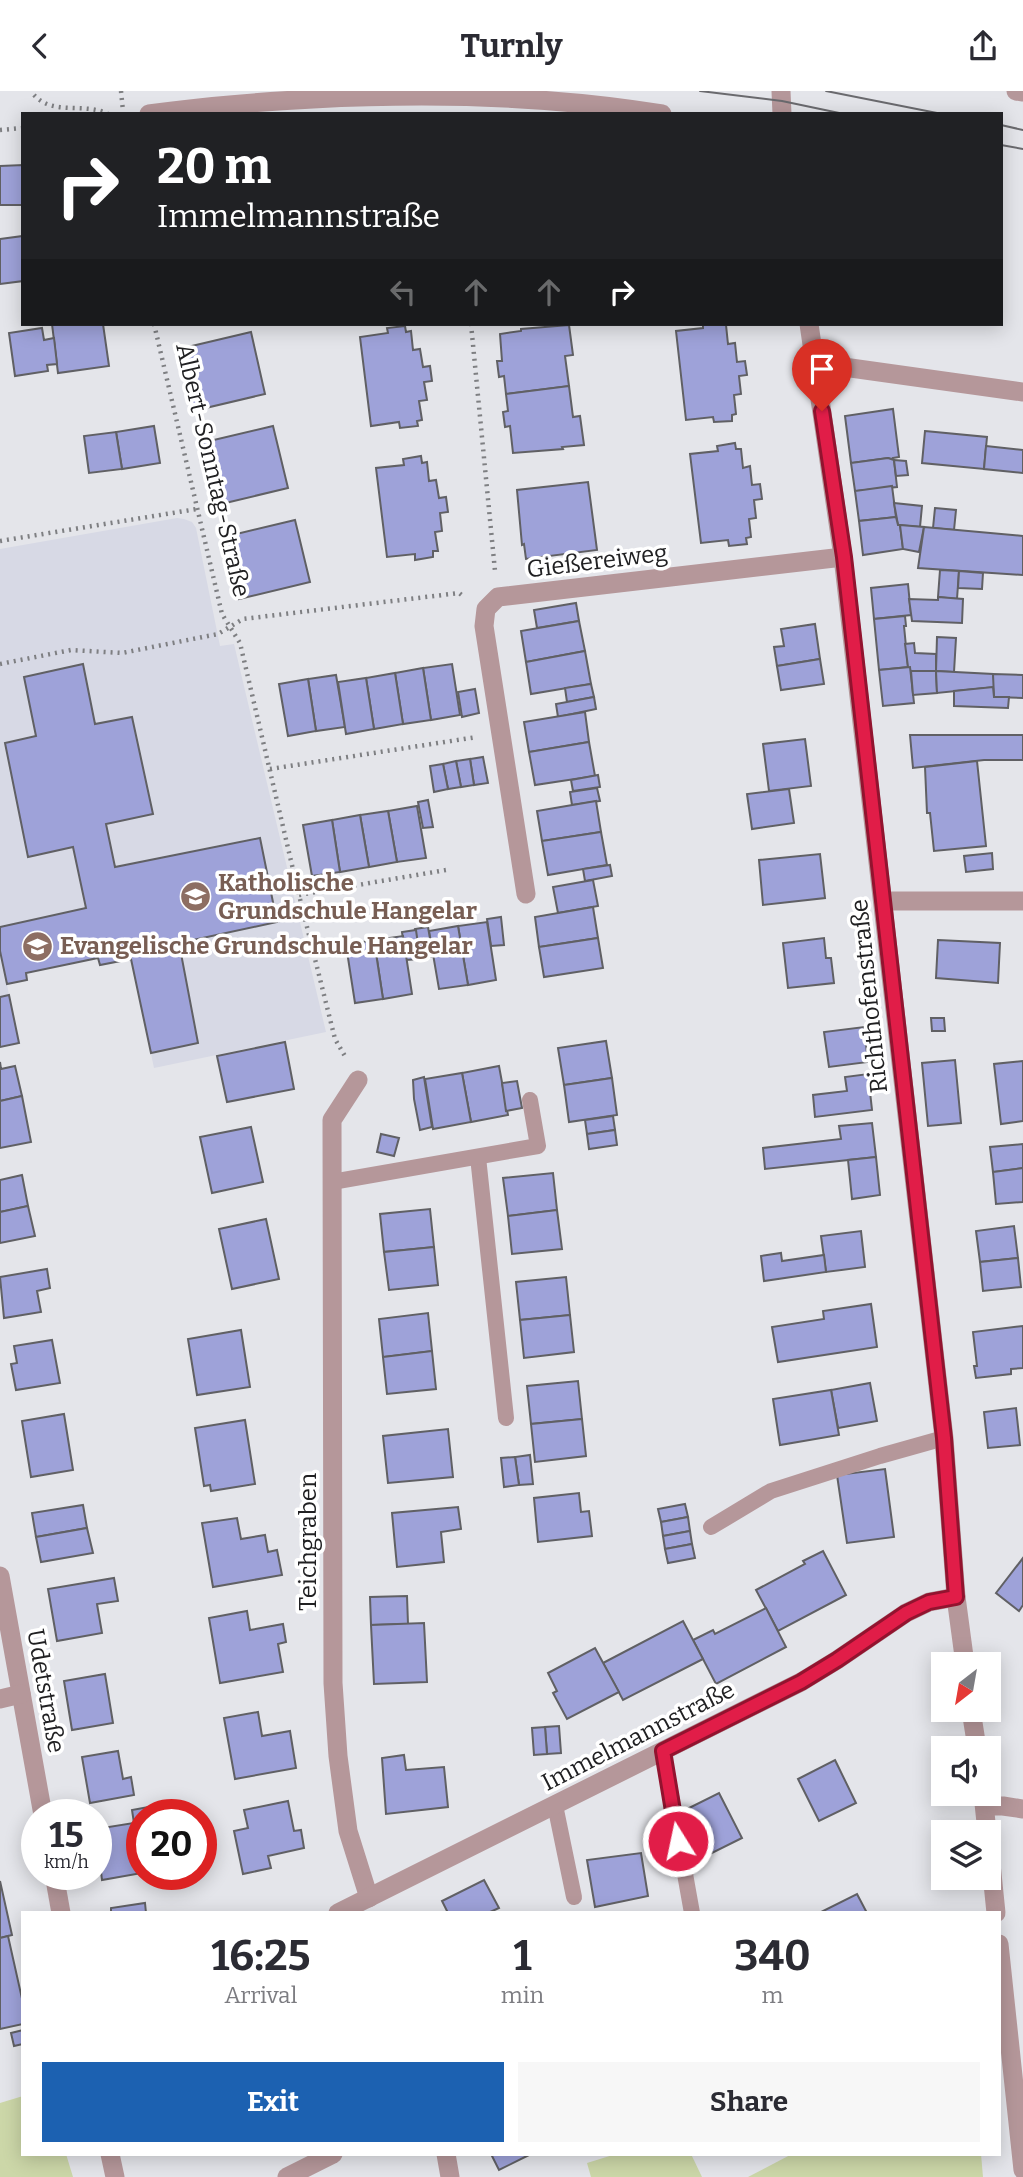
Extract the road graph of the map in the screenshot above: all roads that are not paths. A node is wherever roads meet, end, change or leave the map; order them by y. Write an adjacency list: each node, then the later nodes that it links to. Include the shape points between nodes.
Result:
1 (781, 91): 6 (street)
2 (1016, 91): 3 (street)
3 (1023, 92)
4 (162, 112): 5 (street, via 206,105 449,95 567,101)
5 (647, 112)
6 (782, 112)
7 (809, 326): 8 (street, Richthofenstraße)
8 (815, 363): 9 (street); 10 (street, Richthofenstraße)
9 (1023, 392)
10 (844, 557): 11 (street, Gießereiweg, via 492,603 484,625); 12 (street, Richthofenstraße)
11 (526, 894)
12 (883, 901): 13 (street); 19 (street, Richthofenstraße)
13 (1023, 901)
14 (358, 1080): 17 (street, Teichgraben, via 332,1120)
15 (530, 1100): 16 (lane, via 538,1146)
16 (478, 1157): 17 (lane); 18 (lane)
17 (332, 1182): 34 (street, Teichgraben, via 334,1683 348,1832)
18 (506, 1418)
19 (944, 1438): 20 (lane, via 771,1491); 22 (street, Richthofenstraße)
20 (712, 1527)
21 (0, 1576): 24 (street, Udetstraße)
22 (956, 1597): 23 (street, Richthofenstraße); 26 (street, Immelmannstraße, via 906,1613 801,1682)
23 (963, 1652)
24 (22, 1695): 25 (street); 27 (street, Udetstraße)
25 (0, 1699)
26 (663, 1751): 28 (street, Immelmannstraße); 37 (lane)
27 (40, 1799)
28 (555, 1805): 33 (lane); 34 (street, Immelmannstraße)
29 (1001, 1805): 30 (street)
30 (1023, 1809)
31 (57, 1890): 35 (street)
32 (994, 1890): 38 (street)
33 (574, 1897)
34 (369, 1898): 36 (street, Immelmannstraße)
35 (61, 1911)
36 (342, 1911)
37 (692, 1911)
38 (996, 1911)
39 (1001, 1963): 43 (street)
40 (110, 2156): 44 (street)
41 (329, 2156): 45 (street)
42 (446, 2156): 46 (street)
43 (1023, 2170)
44 (115, 2177)
45 (287, 2177)
46 (450, 2177)

